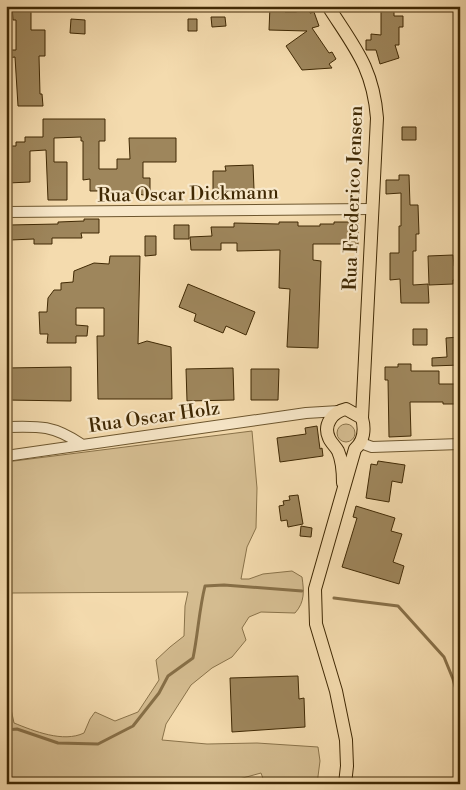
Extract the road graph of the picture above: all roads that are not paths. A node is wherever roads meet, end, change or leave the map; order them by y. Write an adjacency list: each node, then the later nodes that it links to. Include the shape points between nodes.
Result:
1 (328, 6): 2 (main road, Rua Frederico Jensen, via 364,64 375,99 377,132)
2 (371, 209): 3 (street, Rua Oscar Dickmann); 4 (main road, Rua Frederico Jensen)
3 (6, 212)
4 (365, 372): 5 (main road, Rua Frederico Jensen, via 360,390); 7 (main road, Rua Frederico Jensen)
5 (343, 410): 6 (street, Rua Oscar Holz); 7 (main road); 9 (main road, Rua Frederico Jensen, via 329,421)
6 (306, 413): 9 (street, via 322,418); 10 (street, Rua Oscar Holz)
7 (362, 418): 12 (main road, Rua Frederico Jensen, via 364,432)
8 (6, 427): 10 (street, via 53,429 66,433)
9 (326, 428): 13 (main road, Rua Frederico Jensen)
10 (81, 444): 14 (street, Rua Oscar Holz)
11 (460, 444): 12 (street)
12 (358, 446): 13 (main road); 15 (main road, Rua Frederico Jensen)
13 (338, 450): 15 (main road, Rua Frederico Jensen, via 343,478)
14 (6, 456)
15 (342, 495): 16 (main road, Rua Frederico Jensen, via 315,589 315,609 346,740)
16 (346, 784)

